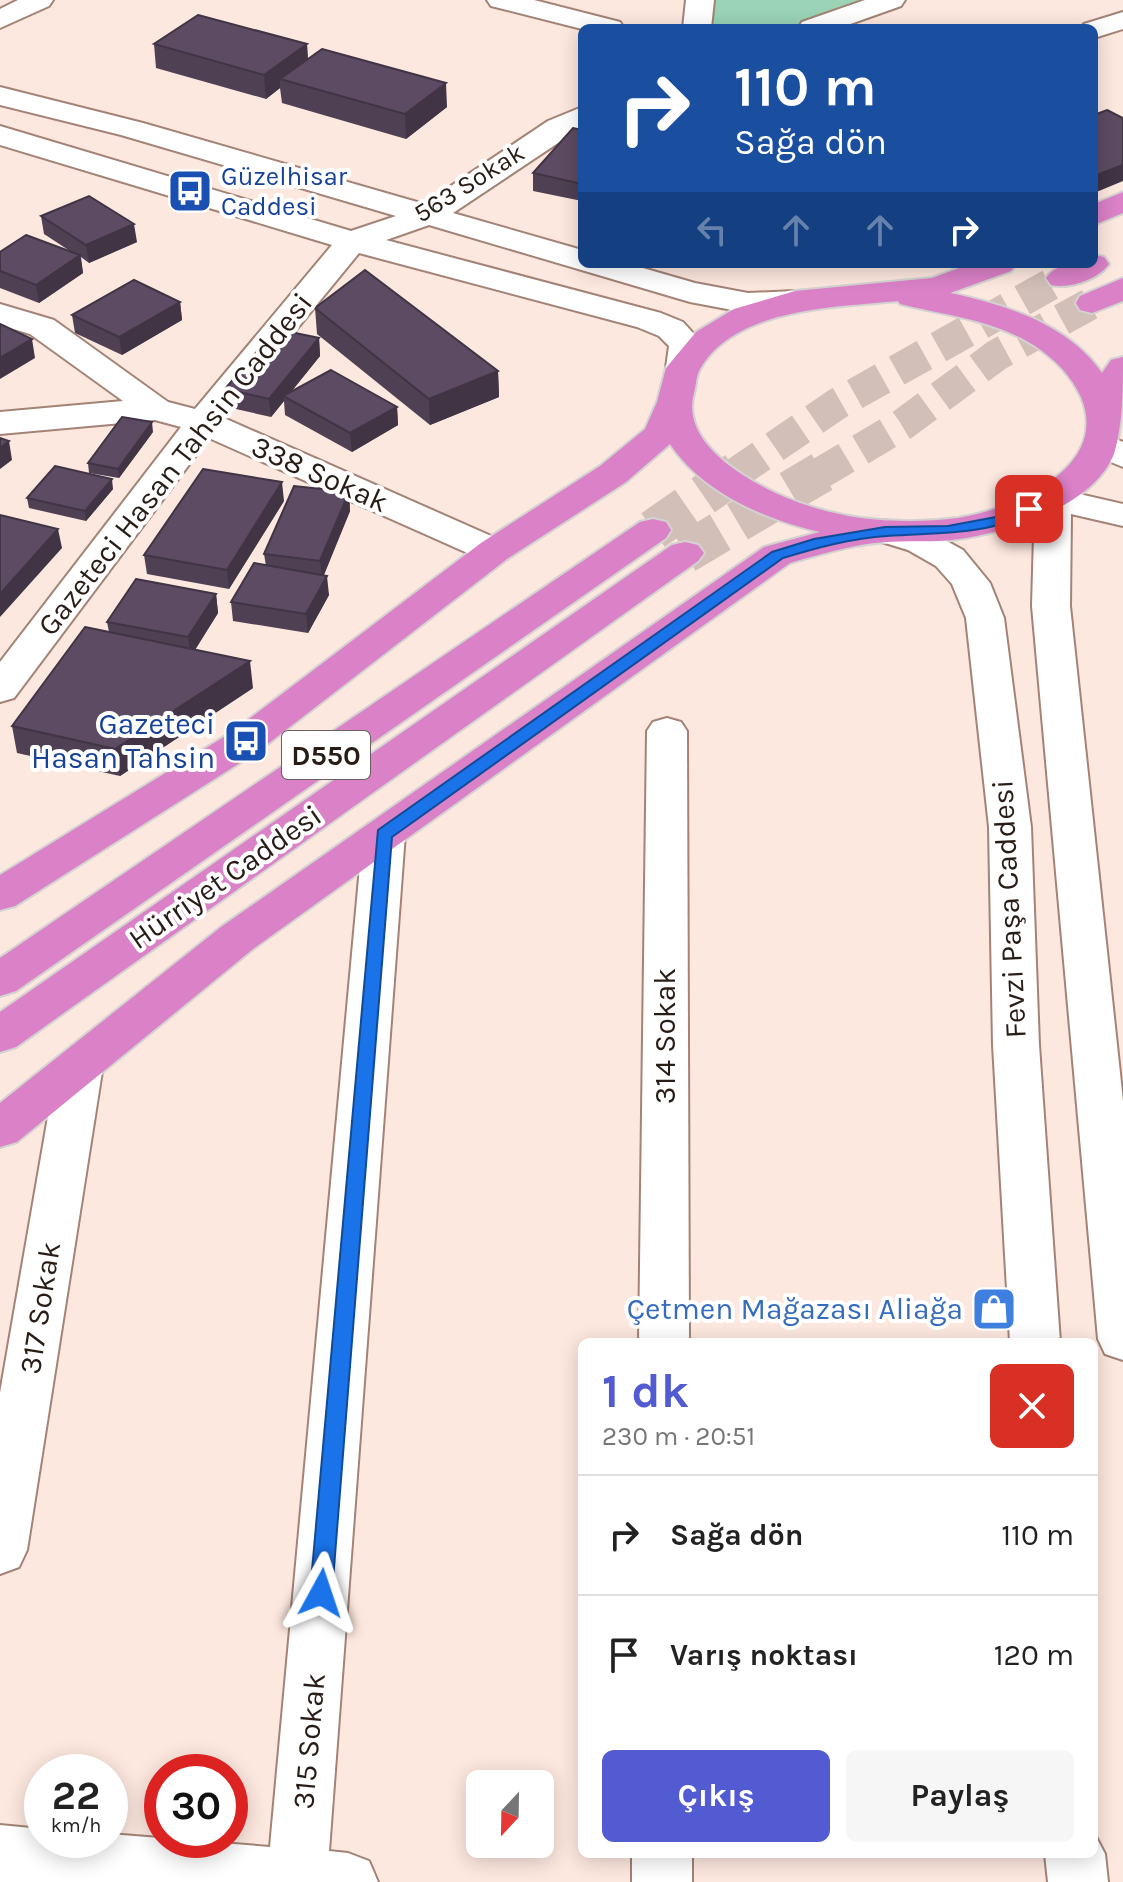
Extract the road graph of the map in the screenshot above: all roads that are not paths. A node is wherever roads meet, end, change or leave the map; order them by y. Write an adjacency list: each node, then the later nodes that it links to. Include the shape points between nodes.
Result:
1 (39, 0): 5 (street)
2 (501, 0): 7 (street)
3 (700, 0): 8 (street)
4 (891, 0): 9 (street)
5 (0, 20)
6 (1123, 20): 10 (street)
7 (594, 24)
8 (697, 24)
9 (823, 24)
10 (1098, 29)
11 (0, 96): 16 (street)
12 (574, 124): 16 (street, 563 Sokak)
13 (0, 135): 17 (street)
14 (1123, 201): 15 (highway)
15 (1098, 214)
16 (429, 215): 17 (street, 563 Sokak); 19 (street)
17 (352, 241): 31 (street, via 671,329 686,344); 34 (street, Gazeteci Hasan Tahsin Caddesi)
18 (1123, 250): 20 (highway)
19 (578, 259)
20 (1098, 262)
21 (608, 268): 27 (street, via 748,303)
22 (989, 268): 26 (highway, via 937,287)
23 (1085, 268): 24 (highway)
24 (1062, 278)
25 (1123, 288): 28 (highway)
26 (886, 294): 27 (highway); 33 (highway, via 947,301 1003,318 1051,342 1085,374)
27 (795, 301): 31 (highway, via 746,316 708,339)
28 (1092, 303)
29 (0, 314): 32 (street, via 42,327)
30 (1123, 367): 33 (highway)
31 (679, 385): 39 (highway, via 683,437 713,471 758,500 818,521); 40 (highway, via 660,434 613,474)
32 (156, 409): 34 (street, 338 Sokak); 35 (street, 338 Sokak)
33 (1103, 409): 36 (highway)
34 (203, 422): 40 (street, 338 Sokak); 41 (street, Gazeteci Hasan Tahsin Caddesi)
35 (0, 423)
36 (1112, 450): 37 (highway)
37 (1053, 499): 38 (street); 39 (highway, via 1006,519 948,531); 52 (street, via 1051,606)
38 (1123, 515)
39 (885, 531): 44 (highway, via 777,555); 51 (street, Fevzi Paşa Caddesi, via 938,548 960,567 978,594 985,618 1010,827 1016,1045)
40 (494, 551): 45 (highway, via 246,741)
41 (16, 644): 42 (street, Gazeteci Hasan Tahsin Caddesi)
42 (0, 689)
43 (667, 731): 50 (street, 314 Sokak)
44 (384, 834): 48 (highway, via 237,938); 57 (street, 315 Sokak)
45 (0, 895)
46 (0, 980): 47 (highway, Hürriyet Caddesi / D550, via 669,542)
47 (0, 1035)
48 (80, 1065): 49 (highway); 53 (street, 317 Sokak)
49 (0, 1129)
50 (664, 1338)
51 (1035, 1338)
52 (1123, 1339)
53 (0, 1550)
54 (0, 1854): 57 (street)
55 (662, 1858): 58 (street)
56 (1075, 1858): 59 (street)
57 (314, 1881)
58 (662, 1882)
59 (1078, 1882)

